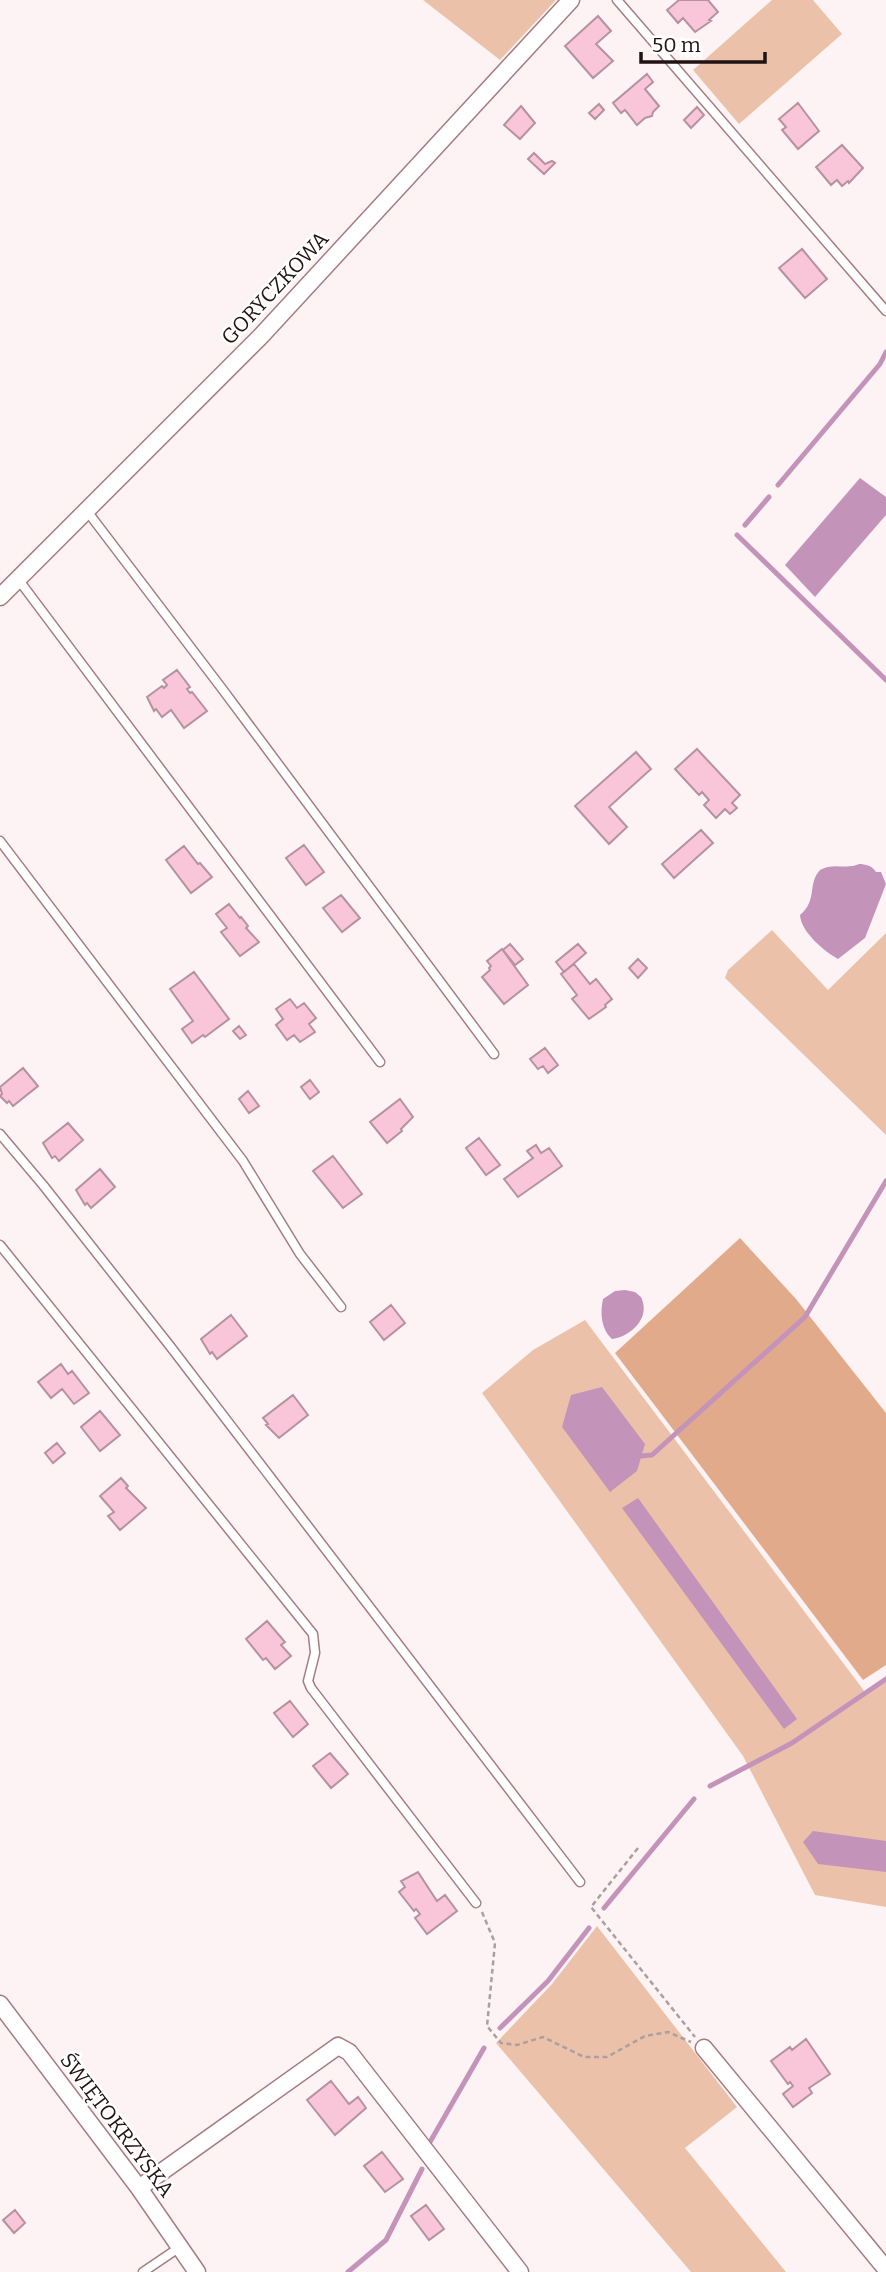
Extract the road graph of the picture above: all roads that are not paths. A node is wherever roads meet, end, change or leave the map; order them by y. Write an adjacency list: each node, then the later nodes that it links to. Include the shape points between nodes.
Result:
1 (571, 0): 4 (street, GORYCZKOWA, via 261,336)
2 (618, 0): 3 (lane)
3 (886, 311)
4 (86, 510): 5 (street, GORYCZKOWA); 8 (lane)
5 (18, 579): 6 (street, GORYCZKOWA); 9 (lane)
6 (0, 597)
7 (0, 841): 12 (lane, via 243,1161 300,1254)
8 (494, 1054)
9 (380, 1062)
10 (0, 1134): 13 (lane, via 170,1346)
11 (0, 1245): 14 (lane, via 313,1634 311,1688)
12 (341, 1307)
13 (580, 1882)
14 (477, 1903)
15 (0, 2004): 17 (street, ŚWIĘTOKRZYSKA)
16 (704, 2048): 19 (street)
17 (139, 2188): 18 (street, ŚWIĘTOKRZYSKA); 22 (street, via 338,2046 349,2052)
18 (180, 2247): 20 (lane); 21 (street, ŚWIĘTOKRZYSKA)
19 (886, 2269)
20 (143, 2272)
21 (197, 2272)
22 (520, 2272)

